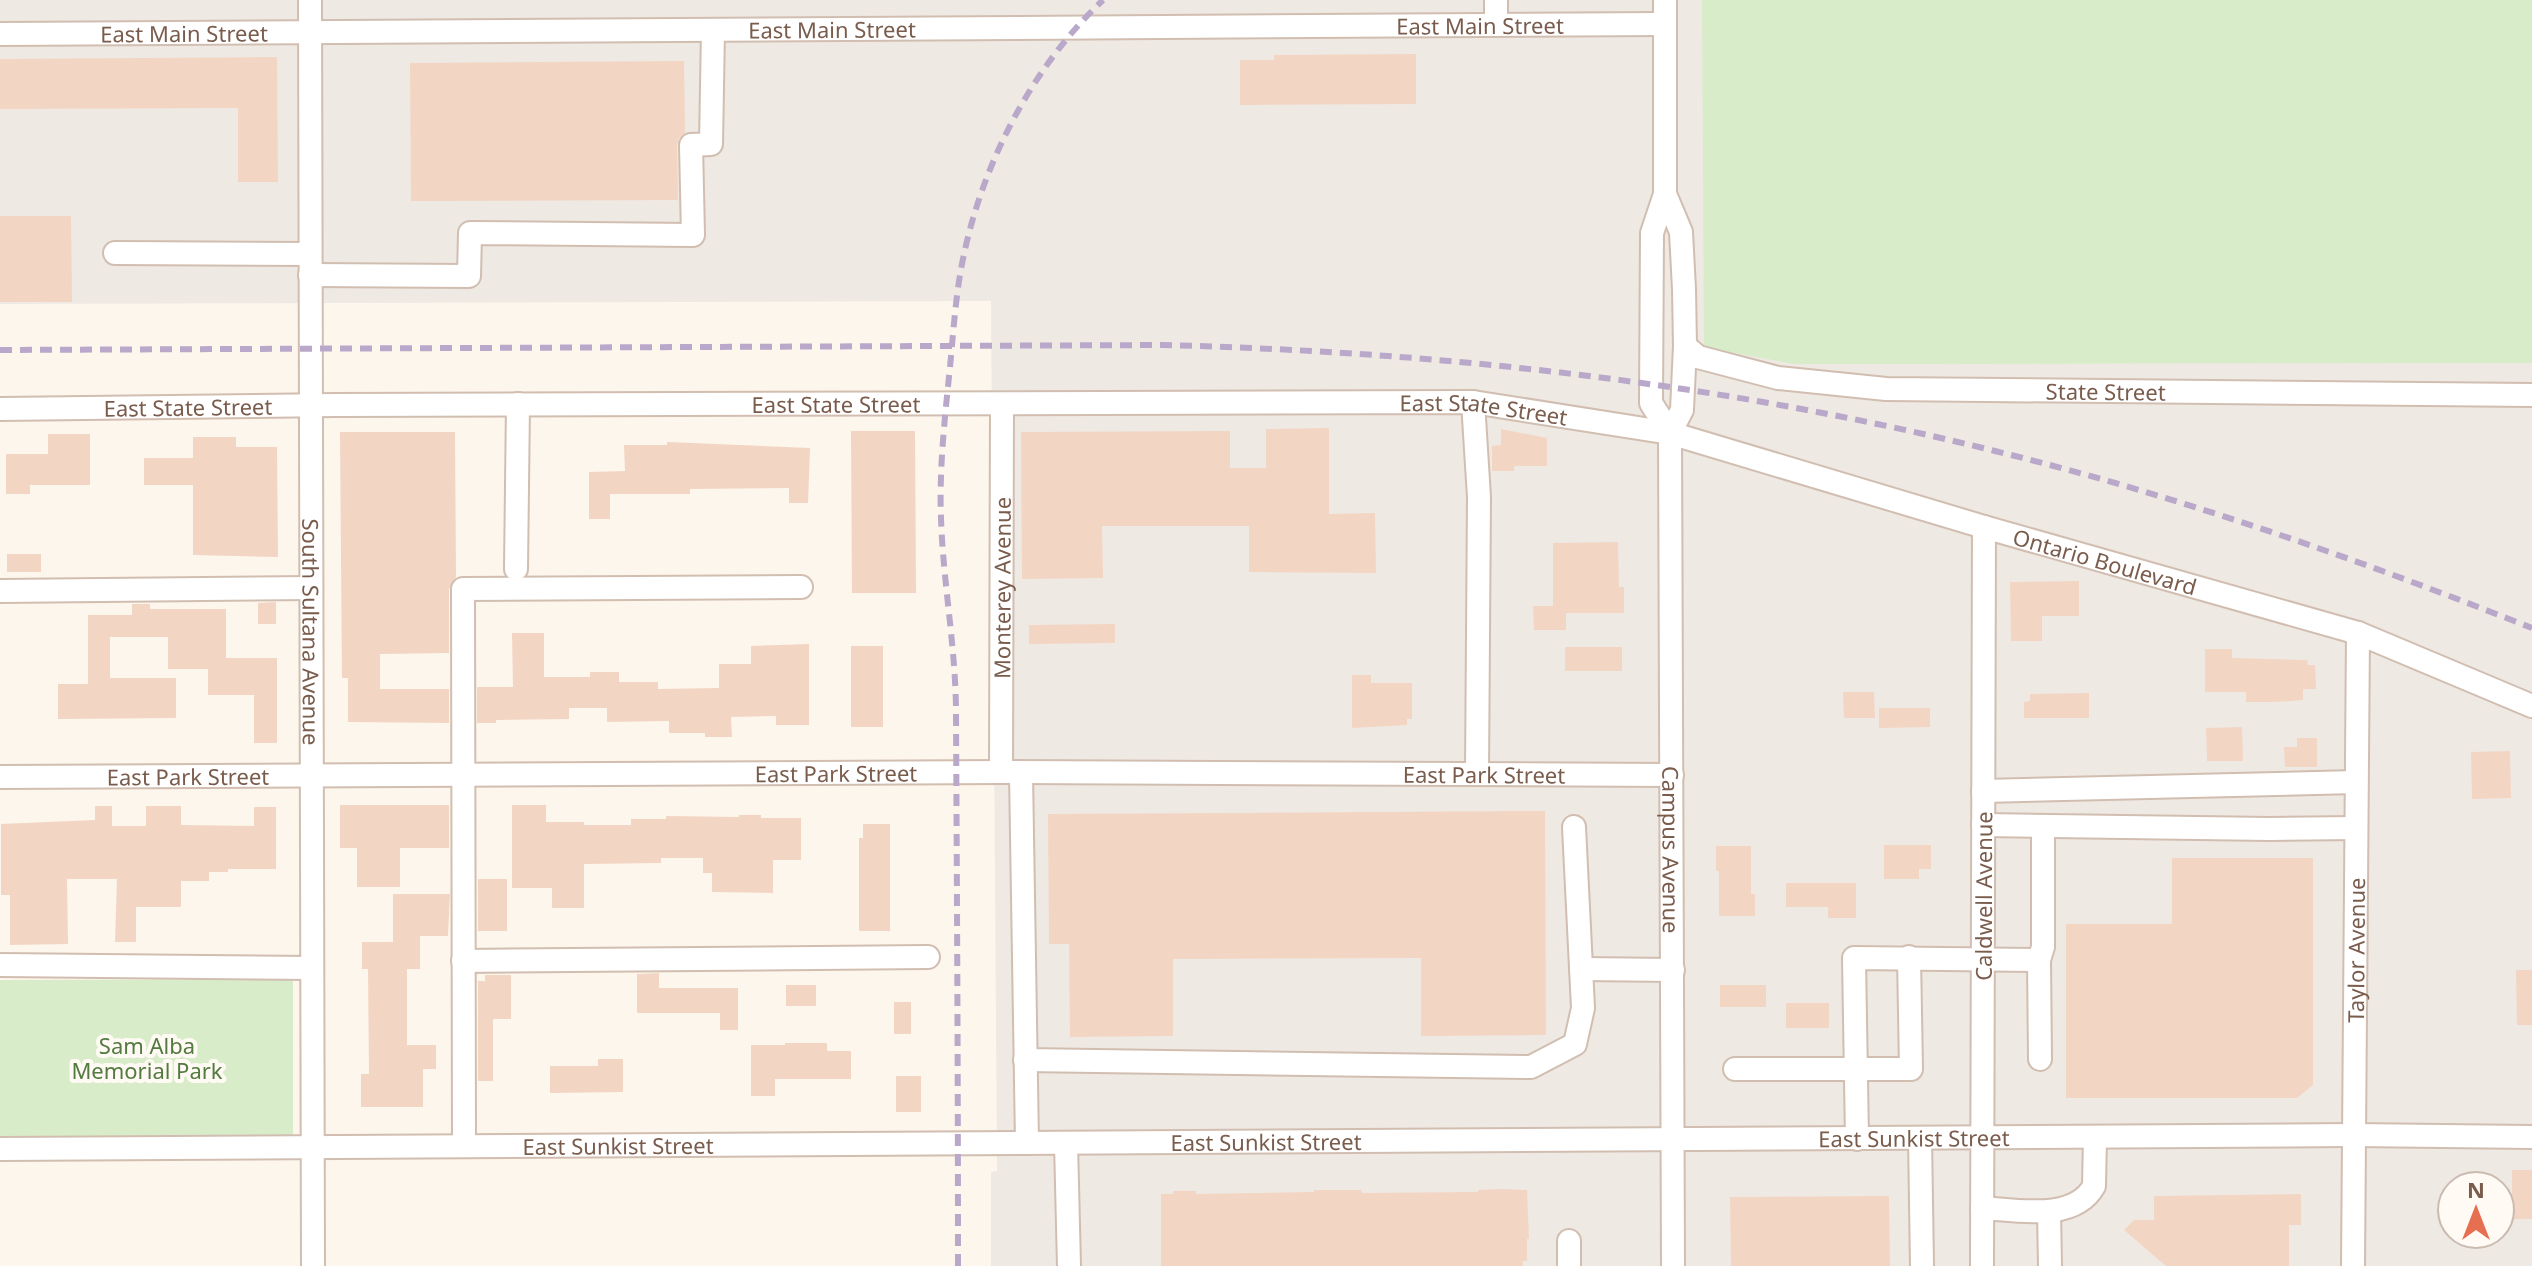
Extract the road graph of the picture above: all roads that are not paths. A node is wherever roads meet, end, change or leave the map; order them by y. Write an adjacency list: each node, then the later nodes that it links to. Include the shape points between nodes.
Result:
1 (310, 0): 7 (street, South Sultana Avenue)
2 (1496, 0): 5 (street)
3 (1665, 0): 4 (street, Campus Avenue)
4 (1665, 24): 5 (street, East Main Street); 9 (street, Campus Avenue)
5 (1496, 25): 6 (street, East Main Street)
6 (713, 30): 7 (street, East Main Street); 11 (street, via 711,144 691,145 693,235 470,233 469,276)
7 (310, 33): 8 (street, East Main Street); 11 (street, South Sultana Avenue)
8 (0, 34)
9 (1665, 194): 12 (street, Campus Avenue, via 1681,232); 19 (street, Campus Avenue, via 1652,233 1651,403)
10 (115, 253): 11 (street)
11 (310, 265): 17 (street, South Sultana Avenue)
12 (1685, 346): 13 (street, State Street, via 1698,357 1778,378 1886,389); 19 (street, Campus Avenue, via 1682,410)
13 (2532, 395)
14 (1473, 402): 16 (street, East State Street); 19 (street, East State Street); 28 (street, via 1479,497)
15 (518, 404): 16 (street, East State Street); 17 (street, East State Street); 21 (street)
16 (1002, 404): 27 (street, Monterey Avenue)
17 (312, 405): 18 (street, East State Street); 23 (street, South Sultana Avenue)
18 (0, 409)
19 (1670, 433): 20 (street, Ontario Boulevard); 30 (street, Campus Avenue)
20 (1984, 527): 25 (street, Ontario Boulevard); 34 (street, Caldwell Avenue)
21 (516, 569)
22 (801, 587): 29 (street, via 463,589)
23 (311, 588): 24 (street); 31 (street, South Sultana Avenue)
24 (0, 591)
25 (2358, 633): 26 (street, Ontario Boulevard); 33 (street, Taylor Avenue)
26 (2532, 706)
27 (1011, 772): 28 (street, East Park Street); 29 (street, East Park Street); 49 (street, Monterey Avenue)
28 (1477, 774): 30 (street, East Park Street)
29 (462, 775): 31 (street, East Park Street); 43 (street)
30 (1672, 775): 47 (street, Campus Avenue)
31 (311, 776): 32 (street, East Park Street); 45 (street, South Sultana Avenue)
32 (0, 777)
33 (2356, 782): 34 (street); 38 (street, Taylor Avenue)
34 (1983, 791): 35 (street, Caldwell Avenue)
35 (1983, 825): 36 (street); 41 (street, Caldwell Avenue)
36 (2043, 826): 38 (street); 42 (street)
37 (1574, 827): 46 (street)
38 (2356, 828): 52 (street, Taylor Avenue)
39 (928, 957): 43 (street)
40 (1909, 957): 41 (street); 51 (street, via 1854,958); 51 (street, via 1911,1069)
41 (1983, 960): 42 (street); 56 (street, Caldwell Avenue)
42 (2039, 960): 48 (street)
43 (463, 961): 61 (street)
44 (0, 965): 45 (street)
45 (312, 968): 62 (street, South Sultana Avenue)
46 (1581, 969): 47 (street); 49 (street, via 1583,1008 1575,1044 1531,1067)
47 (1673, 970): 58 (street, Campus Avenue)
48 (2040, 1059)
49 (1025, 1060): 59 (street, Monterey Avenue)
50 (1735, 1069): 51 (street)
51 (1856, 1069): 57 (street)
52 (2353, 1135): 53 (street, East Sunkist Street); 54 (street, East Sunkist Street); 74 (street, Taylor Avenue)
53 (2095, 1137): 56 (street, East Sunkist Street); 65 (street, via 2091,1193 2077,1204)
54 (2532, 1137)
55 (1920, 1138): 56 (street, East Sunkist Street); 57 (street, East Sunkist Street); 71 (street)
56 (1982, 1138): 64 (street, Caldwell Avenue)
57 (1857, 1139): 58 (street, East Sunkist Street)
58 (1674, 1141): 60 (street, East Sunkist Street); 70 (street, Campus Avenue)
59 (1027, 1143): 60 (street, East Sunkist Street); 61 (street, East Sunkist Street)
60 (1066, 1143): 68 (street)
61 (464, 1146): 62 (street, East Sunkist Street)
62 (314, 1147): 63 (street, East Sunkist Street); 67 (street, South Sultana Avenue)
63 (0, 1149)
64 (1982, 1208): 65 (street); 72 (street, Caldwell Avenue)
65 (2049, 1211): 73 (street)
66 (1569, 1241): 69 (street)
67 (313, 1266)
68 (1069, 1266)
69 (1569, 1266)
70 (1673, 1266)
71 (1922, 1266)
72 (1982, 1266)
73 (2050, 1266)
74 (2353, 1266)

